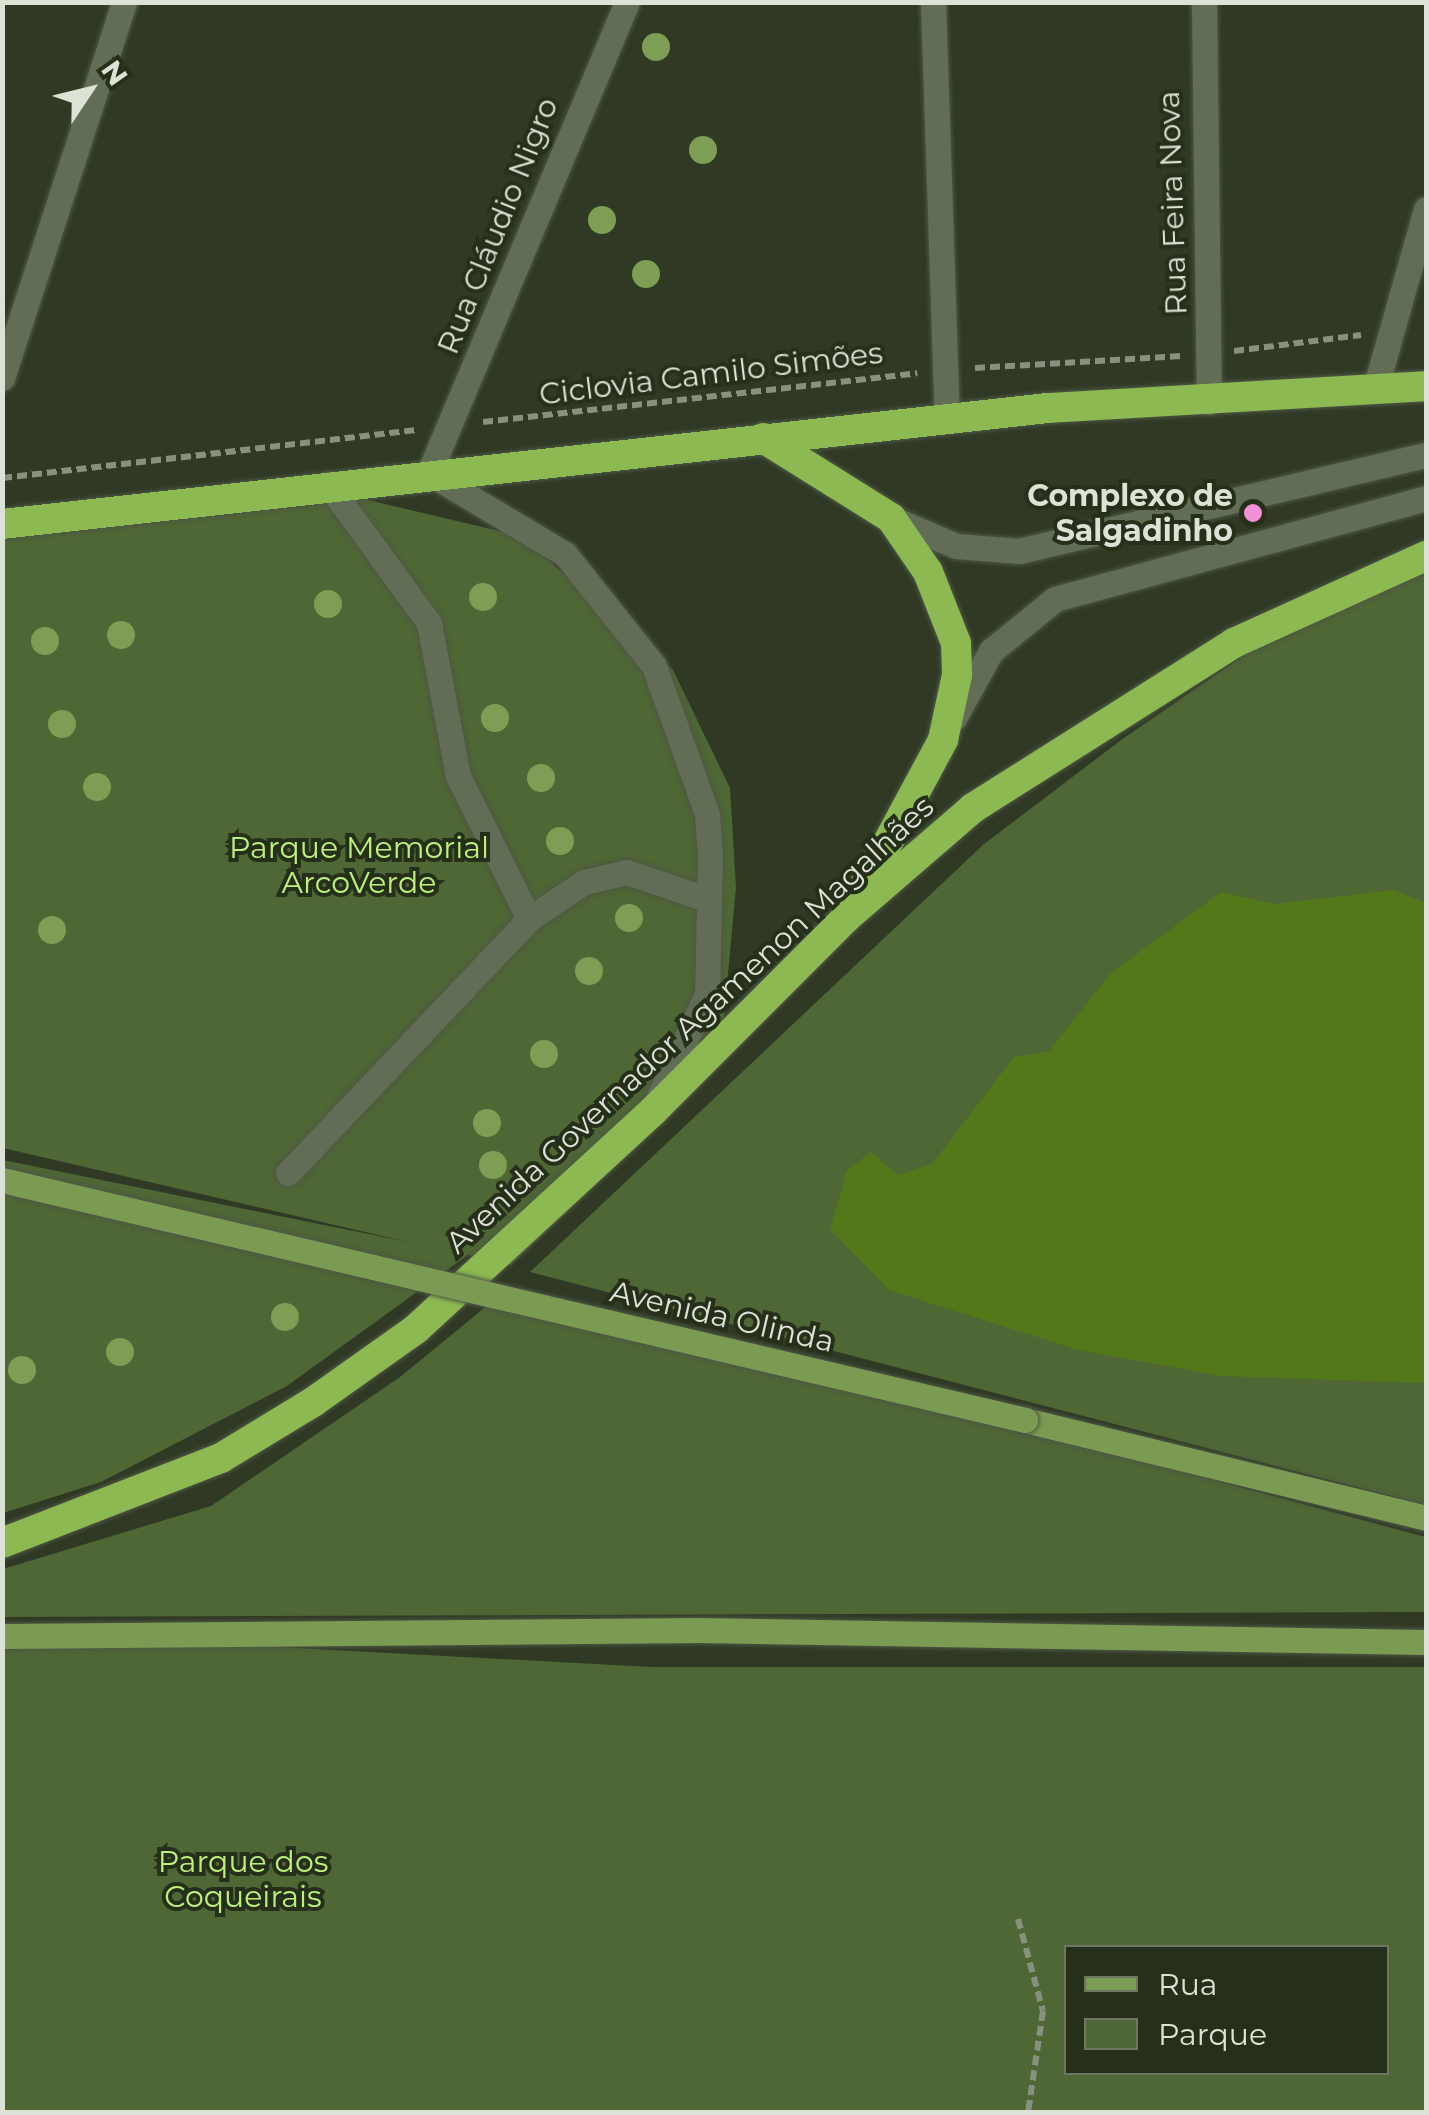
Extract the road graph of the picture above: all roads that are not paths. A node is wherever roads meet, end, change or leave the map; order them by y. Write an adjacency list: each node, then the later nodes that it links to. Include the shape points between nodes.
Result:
1 (124, 2): 6 (street)
2 (627, 2): 13 (street, Rua Cláudio Nigro)
3 (933, 2): 10 (street)
4 (1204, 2): 9 (street, Rua Feira Nova)
5 (1426, 209): 7 (street, via 1386,331)
6 (2, 378)
7 (1376, 386): 8 (highway); 9 (highway)
8 (1426, 386)
9 (1209, 402): 10 (highway)
10 (947, 418): 11 (highway)
11 (763, 438): 13 (highway); 16 (highway)
12 (1426, 455): 16 (street, via 1019,552 956,546)
13 (429, 473): 14 (highway); 20 (street, via 565,554 654,666 707,814)
14 (328, 484): 17 (highway); 22 (street, via 430,623 458,776)
15 (1426, 498): 19 (street, via 1055,598 991,650)
16 (891, 518): 19 (highway, via 928,572 956,643 957,675)
17 (2, 524)
18 (1426, 556): 21 (highway, Avenida Governador Agamenon Magalhães, via 1234,643 973,808)
19 (943, 740): 21 (highway)
20 (709, 900): 22 (street, via 627,872 608,874); 23 (street, via 707,994)
21 (848, 916): 23 (highway, Avenida Governador Agamenon Magalhães)
22 (529, 919): 24 (street)
23 (653, 1111): 27 (highway, Avenida Governador Agamenon Magalhães, via 416,1330 313,1402 222,1458)
24 (288, 1173)
25 (2, 1180): 26 (main road, Avenida Olinda, bridge)
26 (1426, 1518)
27 (2, 1542)
28 (2, 1636): 29 (main road, via 698,1630)
29 (1426, 1642)

